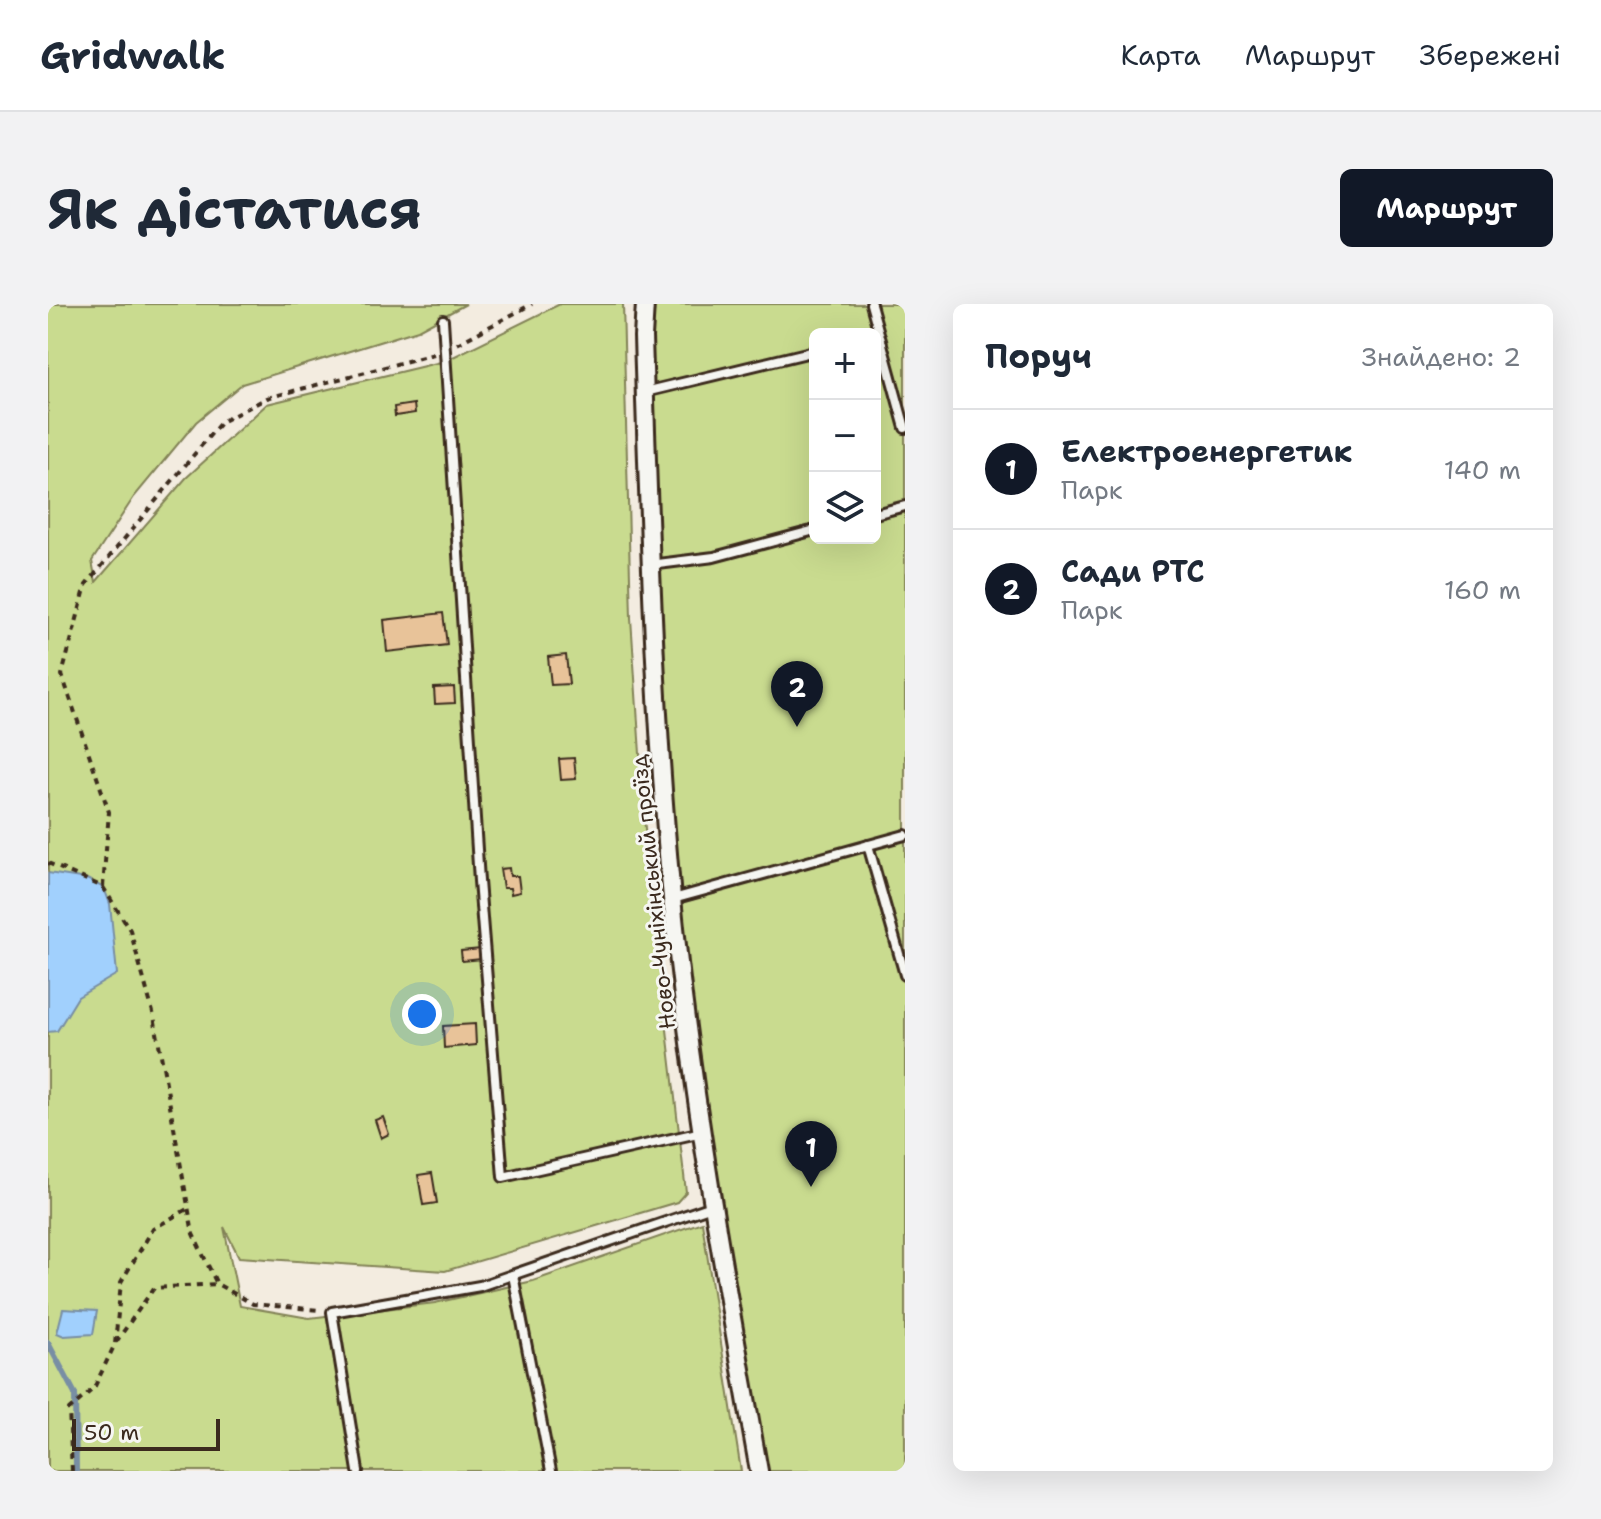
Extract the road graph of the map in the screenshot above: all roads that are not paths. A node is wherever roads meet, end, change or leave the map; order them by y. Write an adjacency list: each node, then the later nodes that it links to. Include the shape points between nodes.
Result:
1 (645, 304): 7 (street, Ново-Чуніхінський проїзд)
2 (871, 304): 4 (lane)
3 (443, 320): 17 (lane, via 503,1177)
4 (876, 328)
5 (881, 347): 8 (lane)
6 (809, 352): 7 (lane)
7 (644, 392): 12 (street, Ново-Чуніхінський проїзд)
8 (905, 428)
9 (905, 506): 10 (lane)
10 (881, 512)
11 (809, 532): 12 (lane, via 714,557)
12 (650, 565): 15 (street, Ново-Чуніхінський проїзд)
13 (905, 835): 14 (lane)
14 (868, 845): 15 (lane); 16 (lane)
15 (672, 899): 17 (street, Ново-Чуніхінський проїзд)
16 (905, 975)
17 (702, 1132): 18 (street, Ново-Чуніхінський проїзд)
18 (712, 1206): 19 (lane); 22 (street, Ново-Чуніхінський проїзд)
19 (513, 1275): 20 (lane, via 480,1286 332,1312); 21 (lane)
20 (358, 1471)
21 (551, 1471)
22 (759, 1471)

